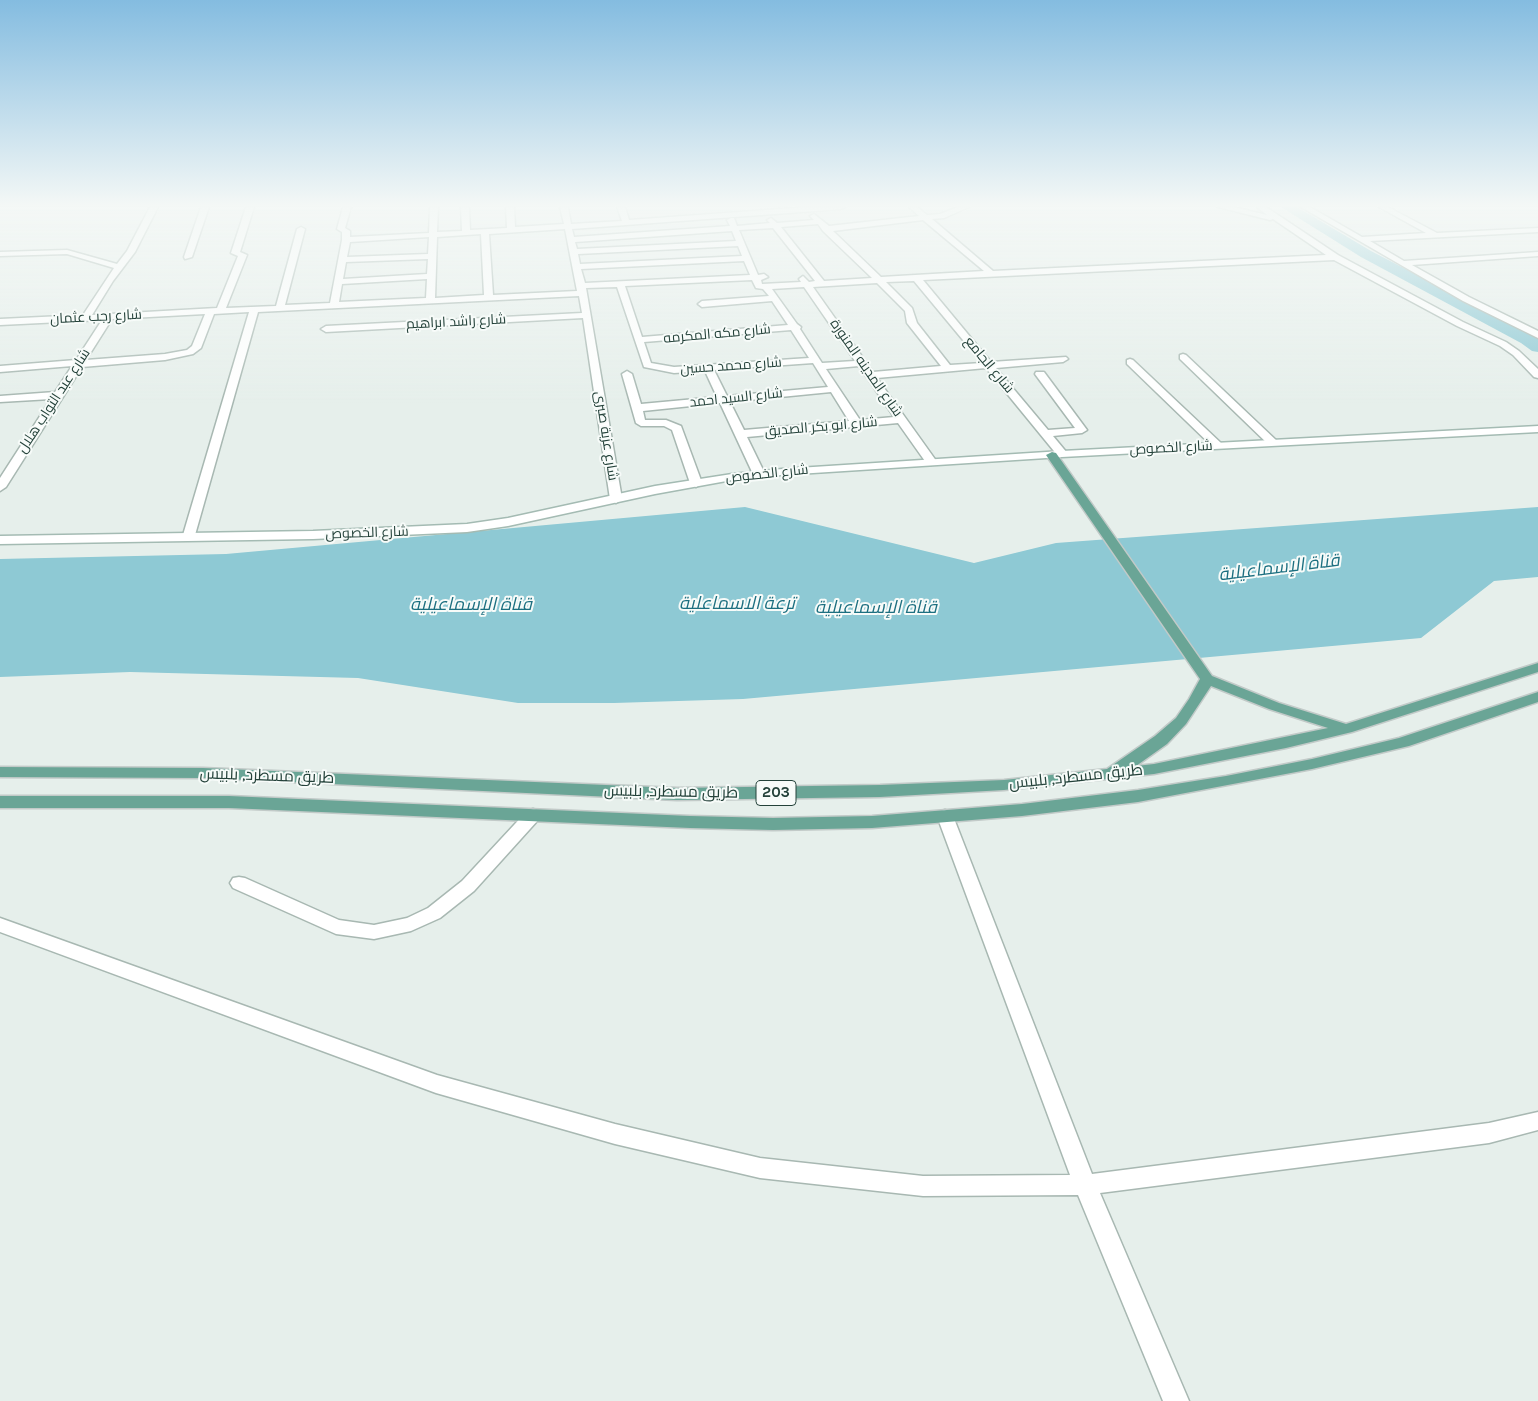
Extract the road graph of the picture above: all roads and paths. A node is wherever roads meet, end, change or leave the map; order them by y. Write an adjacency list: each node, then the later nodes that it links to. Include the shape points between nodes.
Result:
1 (115, 272): 35 (street)
2 (235, 272): 32 (street)
3 (289, 272): 30 (street)
4 (340, 272): 19 (street)
5 (431, 272): 15 (street)
6 (487, 272): 25 (street)
7 (577, 272): 24 (street, شارع عزبة صبرى)
8 (754, 272): 21 (street, شارع مكه المكرمه)
9 (872, 272): 18 (street)
10 (1004, 272): 13 (street)
11 (1364, 272): 54 (street, via 1504,344)
12 (1421, 272): 39 (street)
13 (991, 273): 17 (street)
14 (815, 274): 22 (street, شارع المدينه المنورة, via 795,275); 23 (street)
15 (431, 276): 19 (street); 27 (street)
16 (773, 276): 21 (street)
17 (916, 277): 18 (street); 47 (street, شارع الجامع)
18 (880, 280): 23 (street); 50 (street, via 910,310 912,323)
19 (338, 282): 28 (street)
20 (620, 284): 21 (street, شارع رجب عثمان); 24 (street, شارع رجب عثمان); 40 (street)
21 (760, 284): 22 (street); 26 (street, شارع مكه المكرمه)
22 (806, 284): 23 (street); 43 (street, شارع المدينه المنورة)
23 (821, 284)
24 (581, 290): 25 (street, شارع رجب عثمان); 33 (street, شارع عزبة صبرى)
25 (489, 298): 27 (street, شارع رجب عثمان)
26 (775, 298): 29 (street); 37 (street, شارع مكه المكرمه)
27 (430, 300): 28 (street, شارع رجب عثمان)
28 (334, 304): 30 (street, شارع رجب عثمان)
29 (702, 304)
30 (280, 307): 31 (street, شارع رجب عثمان)
31 (255, 308): 32 (street, شارع رجب عثمان); 73 (street)
32 (216, 311): 34 (street, شارع رجب عثمان); 45 (street, via 196,348 190,352 165,358)
33 (587, 315): 38 (street, شارع راشد ابراهيم); 72 (street, شارع عزبة صبرى)
34 (109, 316): 35 (street, شارع رجب عثمان); 45 (street, شارع عبد التواب هلال)
35 (86, 317): 36 (street, شارع رجب عثمان)
36 (0, 322)
37 (796, 328): 40 (street, شارع مكه المكرمه); 46 (street, شارع مكه المكرمه)
38 (326, 329)
39 (1538, 335)
40 (638, 340): 49 (street, شارع محمد حسين, via 647,365 663,370)
41 (1183, 357): 65 (street)
42 (1063, 359): 47 (street)
43 (862, 362): 46 (street, شارع محمد حسين); 53 (street, شارع المدينه المنورة)
44 (1130, 362): 66 (street)
45 (78, 363): 48 (street); 56 (street, شارع عبد التواب هلال)
46 (818, 363): 49 (street, شارع محمد حسين); 55 (street, شارع مكه المكرمه)
47 (990, 365): 50 (street); 64 (street, شارع الجامع)
48 (0, 368)
49 (708, 368): 58 (street)
50 (948, 369): 53 (street)
51 (627, 374): 59 (street)
52 (1040, 374): 64 (street, via 1082,430)
53 (870, 375): 60 (street, شارع المدينه المنورة)
54 (1538, 375)
55 (835, 389): 58 (street, شارع السيد احمد); 61 (street, شارع مكه المكرمه)
56 (58, 395): 57 (street); 71 (street, شارع عبد التواب هلال)
57 (0, 399)
58 (723, 400): 59 (street, شارع السيد احمد); 63 (street)
59 (637, 408): 70 (street, via 643,424 666,423 677,428)
60 (902, 419): 61 (street, شارع ابو بكر الصديق); 68 (street, شارع المدينه المنورة)
61 (856, 424): 63 (street, شارع ابو بكر الصديق)
62 (1538, 429): 65 (street, شارع الخصوص)
63 (739, 434): 69 (street)
64 (1046, 434): 67 (street, شارع الجامع)
65 (1273, 443): 66 (street, شارع الخصوص)
66 (1218, 446): 67 (street, شارع الخصوص)
67 (1057, 454): 68 (street, شارع الخصوص); 76 (main road, via 1065,476)
68 (932, 462): 69 (street, شارع الخصوص)
69 (759, 474): 70 (street, شارع الخصوص)
70 (696, 483): 72 (street, شارع الخصوص)
71 (0, 487)
72 (616, 498): 73 (street, شارع الخصوص, via 468,528 313,535)
73 (189, 535): 74 (street, شارع الخصوص)
74 (0, 540)
75 (1538, 667): 78 (main road, طريق مسطرد, بلبيس / 203)
76 (1205, 677): 78 (main road, via 1274,706); 80 (main road, via 1196,700 1181,720 1161,740)
77 (1538, 697): 83 (main road, طريق مسطرد, بلبيس / 203, via 1403,742 1312,764 1138,796)
78 (1347, 729): 80 (main road, طريق مسطرد, بلبيس / 203, via 1208,760)
79 (0, 772): 80 (main road, طريق مسطرد, بلبيس / 203, via 203,773 677,794 946,788)
80 (1108, 775)
81 (0, 802): 82 (main road, طريق مسطرد, بلبيس / 203, via 229,802)
82 (534, 815): 83 (main road, طريق مسطرد, بلبيس / 203, via 774,824 872,822); 84 (street, via 468,886 434,913 411,924 374,932 336,927)
83 (945, 816): 87 (street)
84 (239, 882)
85 (0, 925): 87 (street, via 436,1084 615,1134 760,1168 904,1184)
86 (1538, 1121): 87 (street, via 1489,1133)
87 (1085, 1185): 88 (street)
88 (1176, 1401)

